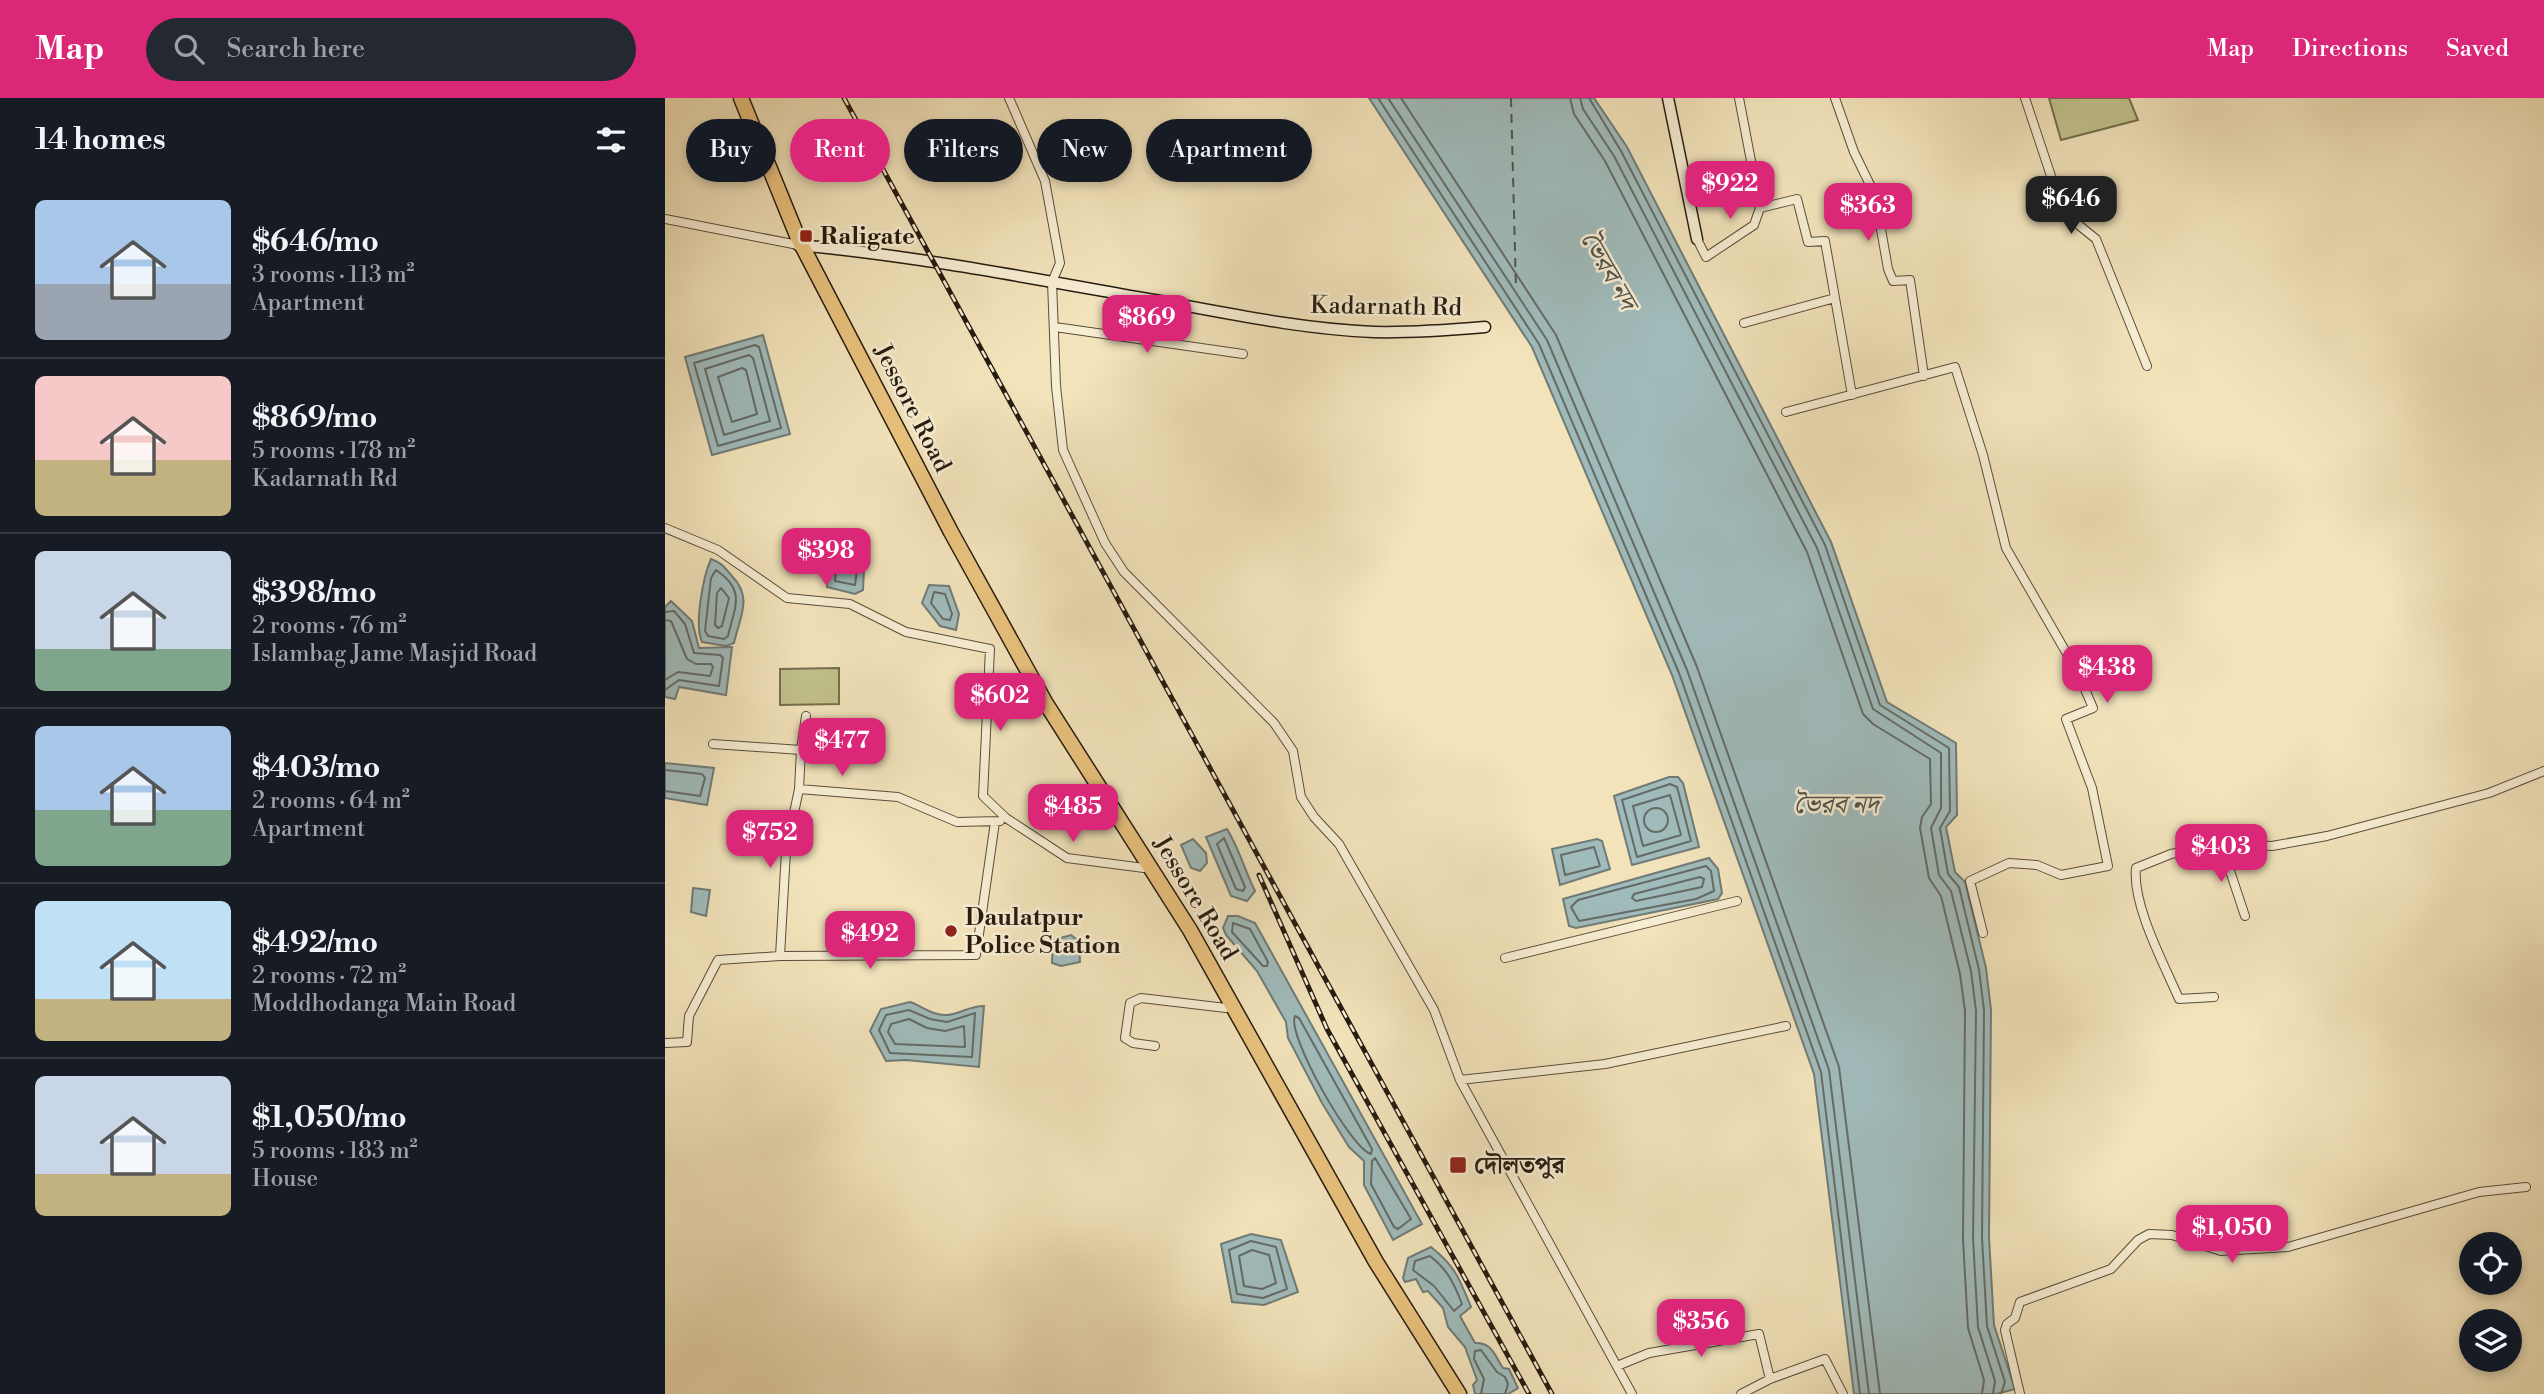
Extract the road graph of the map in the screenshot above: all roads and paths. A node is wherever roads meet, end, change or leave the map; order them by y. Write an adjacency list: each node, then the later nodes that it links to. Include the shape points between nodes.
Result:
1 (741, 98): 10 (highway, Jessore Road)
2 (1009, 98): 11 (street, via 1045,181 1060,263)
3 (1668, 98): 9 (main road)
4 (1739, 98): 7 (street)
5 (1835, 98): 18 (street, via 1875,195 1888,269 1893,281 1910,280)
6 (2025, 98): 17 (street, via 2060,203 2070,218 2096,239)
7 (1760, 208): 9 (street, via 1753,225 1706,257); 12 (street, via 1797,199 1808,243 1825,241)
8 (665, 219): 10 (street, Kadarnath Rd)
9 (1697, 239)
10 (800, 243): 11 (main road, Kadarnath Rd); 30 (highway, Jessore Road, via 813,283 1036,702); 46 (highway, Jessore Road, via 1045,702 1171,898 1376,1262)
11 (1052, 282): 14 (street); 15 (main road, Kadarnath Rd, via 1293,326 1375,332)
12 (1835, 298): 13 (street); 19 (street)
13 (1744, 323)
14 (1055, 327): 16 (street); 41 (street, via 1063,450 1105,543 1124,572 1274,723 1293,751 1301,796 1339,844 1434,1010)
15 (1485, 327)
16 (1243, 354)
17 (2147, 366)
18 (1924, 376): 19 (street); 33 (street, via 1955,368 2006,548 2078,673 2093,708 2066,719 2092,788 2108,866 2061,875 2037,865 2009,863 1970,881)
19 (1852, 395): 20 (street)
20 (1786, 412)
21 (665, 528): 27 (street, via 718,550 787,598 850,604 906,632 990,649 983,796)
22 (806, 716): 24 (street)
23 (713, 744): 24 (street)
24 (801, 750): 26 (street)
25 (2544, 771): 29 (street, via 2489,793 2327,836 2272,846)
26 (799, 789): 28 (street, via 898,797 957,822); 34 (street, via 786,851)
27 (1006, 818): 28 (street); 30 (street, via 1066,858)
28 (995, 822): 34 (street, via 976,955)
29 (2221, 844): 32 (street); 36 (street, via 2171,854 2135,870 2149,927 2179,999)
30 (1144, 868): 37 (highway, Jessore Road)
31 (1737, 901): 35 (street)
32 (2245, 916)
33 (1983, 933)
34 (780, 956): 39 (street, via 718,960 689,1016 687,1042)
35 (1505, 958)
36 (2214, 997)
37 (1226, 1007): 40 (street, via 1141,998 1130,1003 1125,1038); 45 (highway, Jessore Road)
38 (1786, 1026): 41 (street, via 1605,1064)
39 (665, 1043)
40 (1155, 1046)
41 (1460, 1080): 43 (street)
42 (2526, 1187): 50 (street, via 2479,1192 2288,1247 2221,1251 2172,1235 2143,1236 2111,1269 2020,1302 2005,1330)
43 (1617, 1366): 44 (street, via 1649,1353 1759,1334); 47 (street)
44 (1770, 1379): 48 (street); 49 (street, via 1825,1359)
45 (1448, 1394)
46 (1458, 1394)
47 (1632, 1394)
48 (1741, 1394)
49 (1843, 1394)
50 (2020, 1394)

